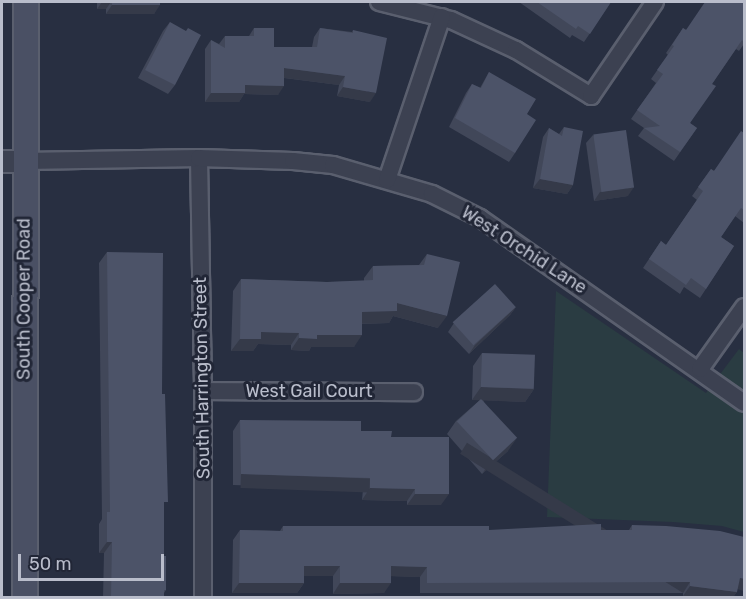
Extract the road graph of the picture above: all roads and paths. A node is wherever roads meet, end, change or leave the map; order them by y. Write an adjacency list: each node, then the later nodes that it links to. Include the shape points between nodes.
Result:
1 (26, 2): 6 (main road, South Cooper Road)
2 (379, 2): 4 (street)
3 (655, 2): 4 (street, via 591,96 516,50)
4 (442, 17): 7 (street)
5 (199, 158): 6 (street, West Orchid Lane); 7 (street, West Orchid Lane, via 333,165); 10 (street, South Harrington Street)
6 (13, 161): 13 (main road, South Cooper Road)
7 (387, 180): 9 (street, West Orchid Lane, via 432,194 480,218)
8 (744, 307): 9 (street)
9 (700, 369): 12 (street, West Orchid Lane)
10 (203, 391): 11 (street, West Gail Court); 14 (street, South Harrington Street)
11 (414, 392)
12 (744, 403)
13 (25, 597)
14 (203, 597)

